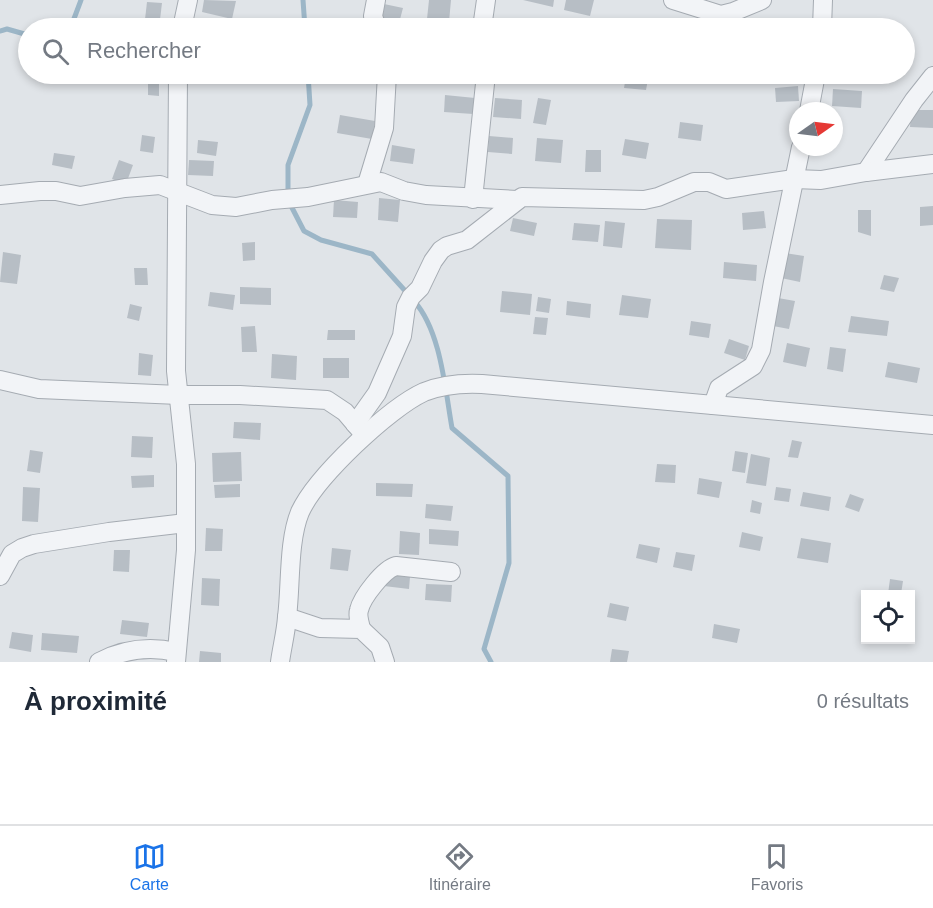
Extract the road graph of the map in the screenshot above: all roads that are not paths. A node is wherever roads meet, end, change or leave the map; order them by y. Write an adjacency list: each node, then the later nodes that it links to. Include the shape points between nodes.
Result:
1 (188, 0): 7 (street)
2 (376, 0): 8 (street)
3 (486, 0): 9 (street)
4 (673, 0): 5 (street, via 721,15)
5 (762, 0)
6 (823, 0): 10 (street)
7 (184, 18)
8 (374, 18)
9 (483, 18)
10 (822, 18)
11 (933, 76): 19 (street)
12 (178, 84): 22 (street)
13 (386, 84): 21 (street, via 384,128)
14 (485, 84): 24 (street)
15 (814, 84): 16 (street)
16 (811, 102)
17 (799, 156): 20 (street)
18 (933, 164): 19 (street)
19 (866, 172): 20 (street, via 821,180)
20 (794, 178): 25 (street, via 726,189 709,182 694,182 644,200 529,196); 28 (street, via 761,350 753,366 719,388)
21 (367, 183): 22 (street, via 308,197 236,207 212,205); 24 (street, via 381,182 404,191)
22 (178, 192): 23 (street, via 160,185 80,196 56,191); 27 (street)
23 (0, 195)
24 (473, 199): 25 (street)
25 (517, 200): 30 (street, via 467,240 447,246 437,256 406,307 402,336)
26 (0, 380): 27 (street, via 39,389)
27 (179, 395): 30 (street, via 327,400 345,412); 31 (street, via 186,464)
28 (713, 405): 29 (street); 30 (street, via 453,383 424,393)
29 (933, 425)
30 (360, 430): 34 (street, via 300,513 293,542)
31 (186, 523): 33 (street, via 34,544 12,554); 36 (street)
32 (451, 572): 35 (street, via 389,568 361,603)
33 (0, 575)
34 (287, 617): 35 (street, via 320,628); 38 (street)
35 (361, 629): 39 (street, via 380,647)
36 (176, 657): 37 (street, via 163,649 135,650)
37 (99, 662)
38 (280, 662)
39 (385, 662)

